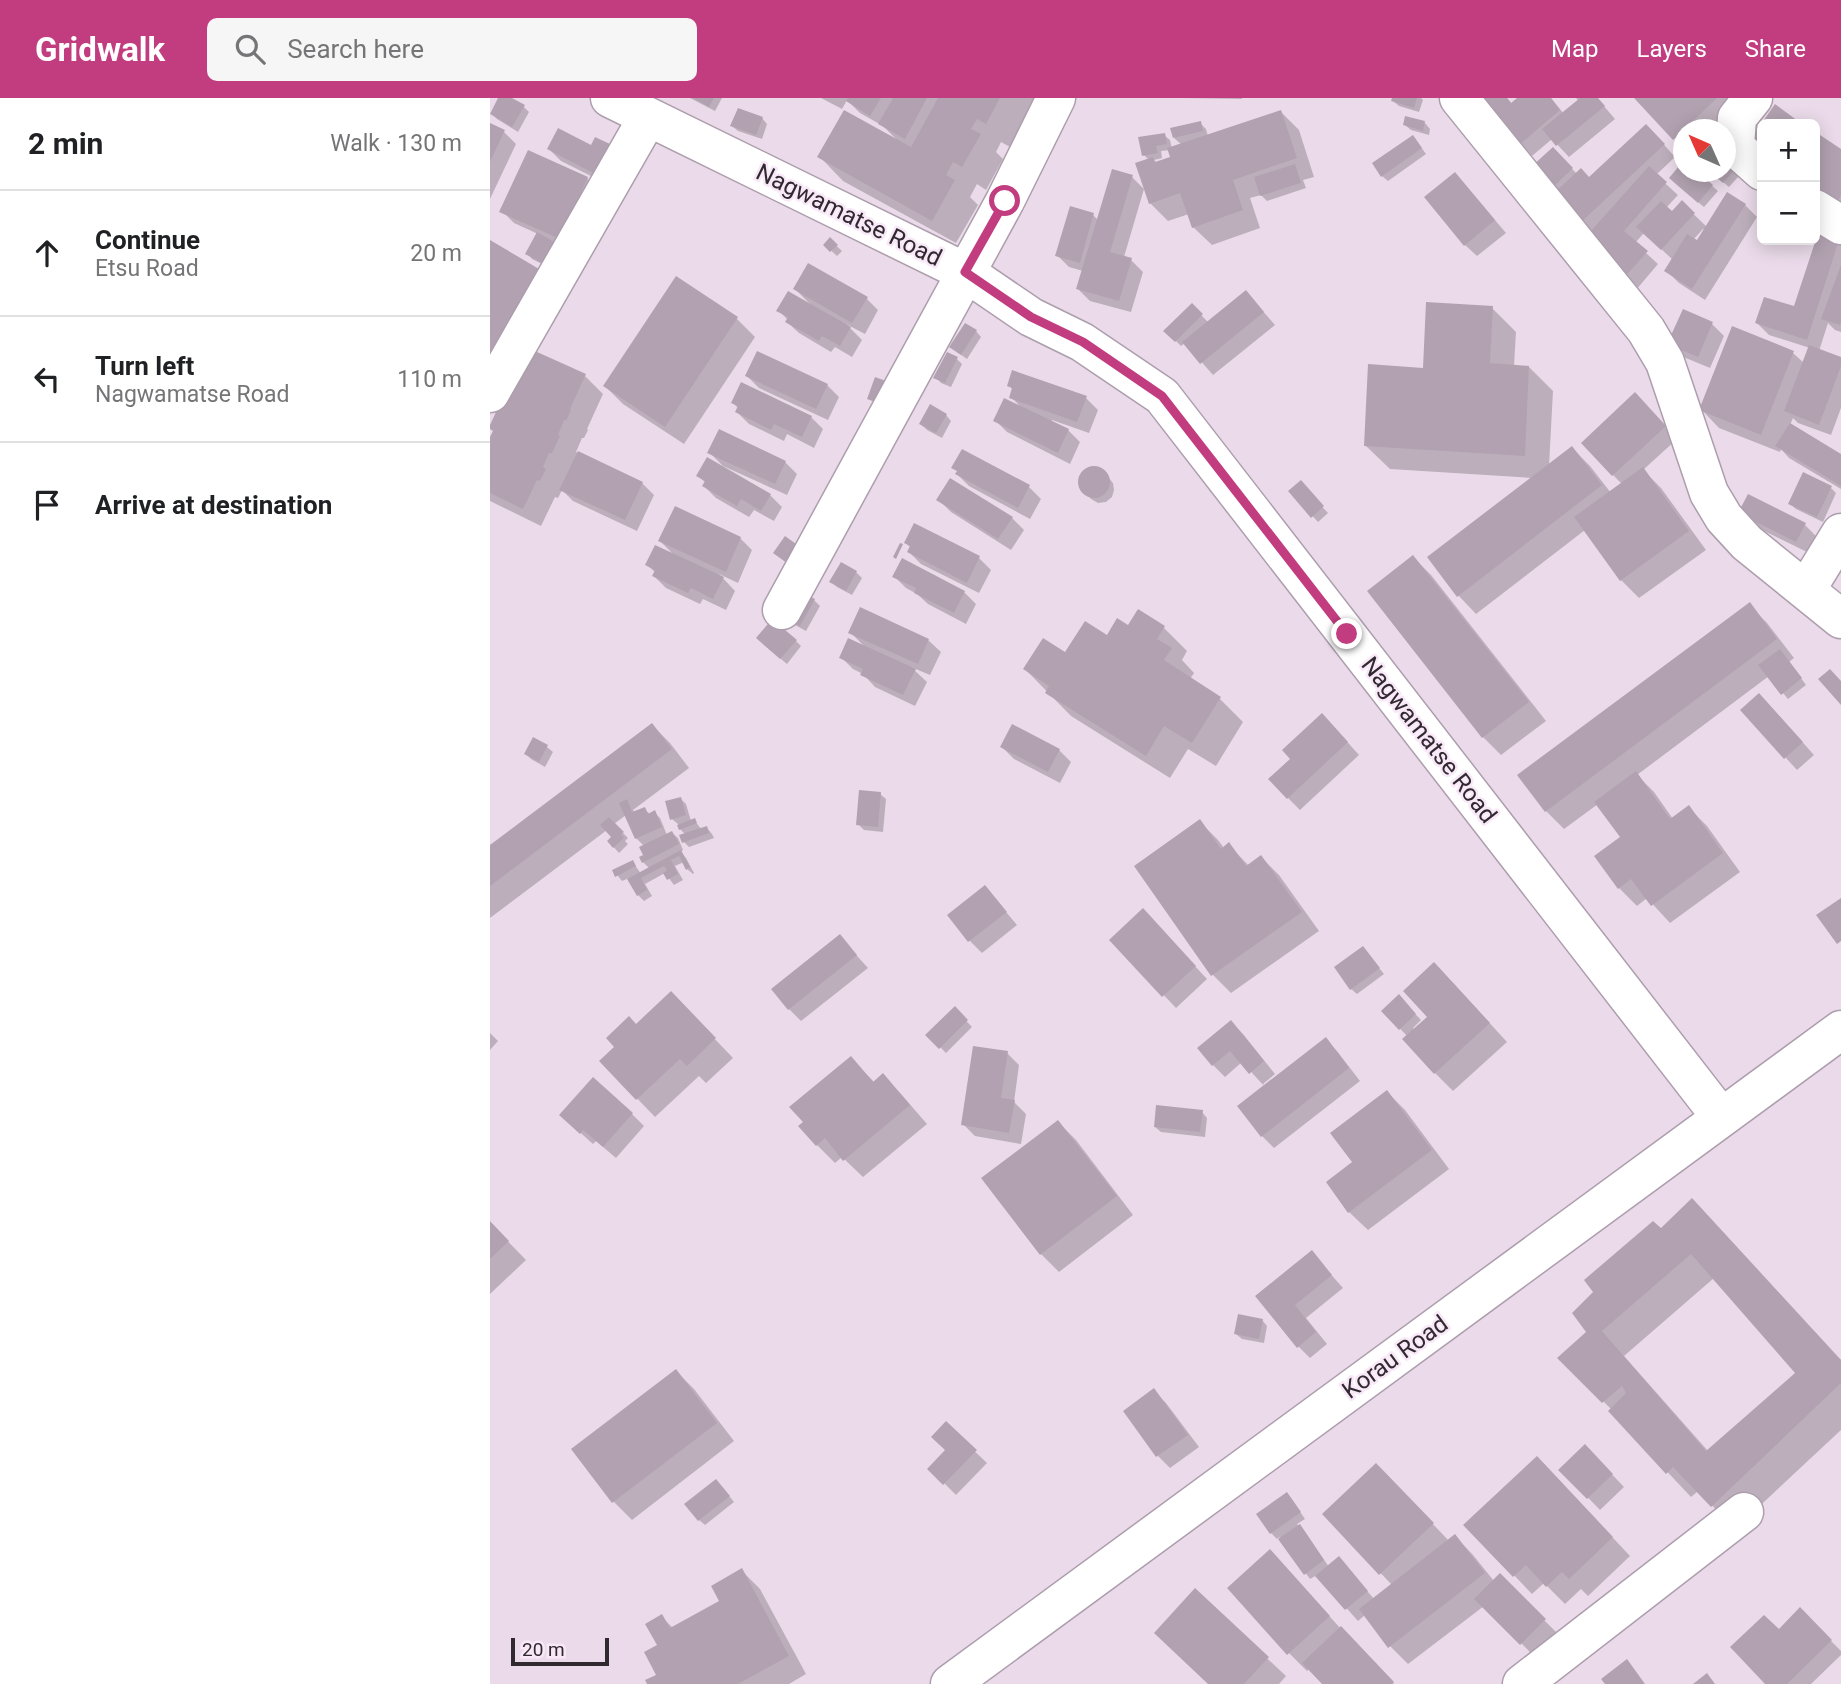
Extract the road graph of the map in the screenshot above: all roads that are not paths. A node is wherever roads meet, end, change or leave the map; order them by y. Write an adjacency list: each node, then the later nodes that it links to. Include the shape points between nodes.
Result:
1 (610, 98): 5 (street, Nagwamatse Road)
2 (1056, 98): 9 (street)
3 (1459, 98): 12 (street, via 1647,330 1665,362 1709,493 1724,518 1746,543)
4 (1753, 98): 6 (street, via 1737,118 1735,148)
5 (648, 117): 9 (street, Nagwamatse Road); 10 (street)
6 (1757, 167)
7 (1820, 212): 8 (street)
8 (1841, 225)
9 (965, 272): 13 (street); 16 (street, Nagwamatse Road, via 1031,317 1083,342 1162,396)
10 (490, 393)
11 (1841, 533): 12 (street)
12 (1806, 590): 14 (street)
13 (782, 610)
14 (1841, 620)
15 (1841, 1030): 16 (street, Korau Road)
16 (1721, 1117): 18 (street, Korau Road)
17 (1744, 1512): 19 (street)
18 (950, 1684)
19 (1522, 1684)

